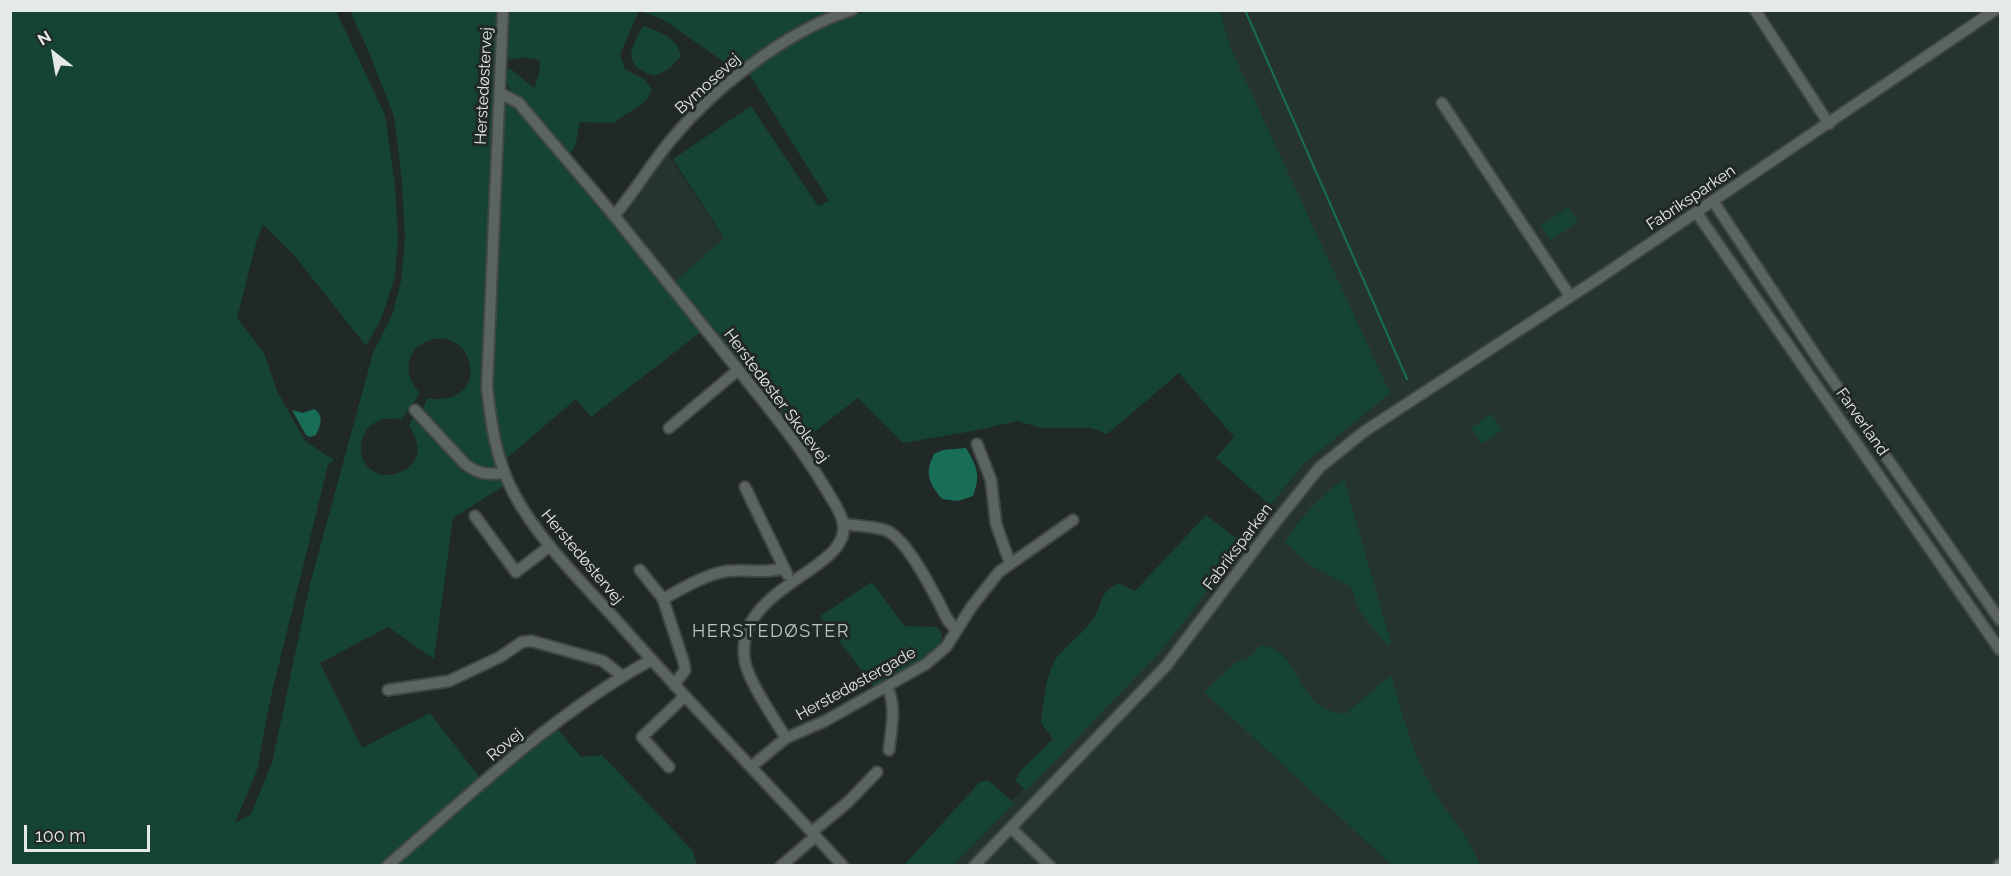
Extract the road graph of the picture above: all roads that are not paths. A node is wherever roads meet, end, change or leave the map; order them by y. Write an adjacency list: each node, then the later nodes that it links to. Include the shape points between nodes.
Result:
1 (503, 10): 5 (street, Herstedøstervej)
2 (852, 10): 10 (street, Bymosevej, via 784,42 740,73 687,122)
3 (1755, 10): 7 (street)
4 (1995, 10): 7 (street, Fabriksparken)
5 (500, 93): 10 (street, Herstedøster Skolevej, via 519,103); 22 (street, Herstedøstervej, via 487,387 491,427)
6 (1442, 103): 11 (street)
7 (1829, 124): 8 (street, Fabriksparken)
8 (1713, 201): 9 (street, Fabriksparken); 12 (street, Farverland)
9 (1696, 212): 11 (street, Fabriksparken); 13 (street, Farverland)
10 (614, 216): 14 (street, Herstedøster Skolevej)
11 (1570, 297): 51 (street, Fabriksparken, via 1365,431 1320,467 1166,666)
12 (1788, 314): 13 (street); 17 (street, Farverland)
13 (1774, 323): 18 (street, Farverland)
14 (738, 370): 16 (street); 28 (street, Herstedøster Skolevej, via 811,464)
15 (415, 410): 22 (street, via 465,464 475,471)
16 (669, 428)
17 (1866, 428): 18 (street); 20 (street, Farverland)
18 (1854, 436): 21 (street, Farverland)
19 (977, 444): 30 (street, via 991,480 996,524)
20 (1883, 452): 21 (street); 24 (street, Farverland)
21 (1870, 461): 27 (street, Farverland)
22 (504, 473): 29 (street, Herstedøstervej, via 530,520)
23 (745, 488): 31 (street)
24 (1926, 513): 27 (street); 35 (street, Farverland)
25 (475, 516): 29 (street, via 516,572)
26 (1073, 520): 30 (street, Herstedøstergade)
27 (1913, 522): 36 (street, Farverland)
28 (844, 524): 33 (street, via 836,549); 38 (street, via 886,530 894,535 931,588 950,625)
29 (550, 546): 40 (street, Herstedøstervej)
30 (1010, 563): 38 (street, Herstedøstergade, via 987,585)
31 (784, 568): 33 (street); 34 (street, via 728,571)
32 (640, 570): 34 (street)
33 (790, 582): 46 (street, via 754,616 744,652 750,676)
34 (663, 599): 42 (street, via 685,670)
35 (1991, 606): 36 (street); 37 (street, Farverland)
36 (1977, 615): 39 (street, Farverland)
37 (2001, 620)
38 (957, 630): 43 (street, Herstedøstergade, via 946,647 926,664)
39 (2001, 650)
40 (651, 660): 41 (street, Rovej); 42 (street, Herstedøstervej)
41 (622, 676): 44 (street, via 603,661 532,641 522,642 449,681); 53 (street, Rovej, via 554,722)
42 (674, 685): 45 (street, Herstedøstervej)
43 (887, 687): 46 (street, Herstedøstergade); 47 (street, via 893,705)
44 (388, 690)
45 (685, 696): 48 (street, Herstedøstervej); 49 (street, via 642,737)
46 (786, 738): 48 (street, Herstedøstergade)
47 (889, 750)
48 (752, 766): 52 (street, Herstedøstervej)
49 (669, 767)
50 (876, 772): 52 (street)
51 (1011, 828): 56 (street, Fabriksparken); 57 (street)
52 (814, 834): 54 (street); 55 (street, Herstedøstervej)
53 (387, 866)
54 (782, 866)
55 (843, 866)
56 (974, 866)
57 (1050, 866)

